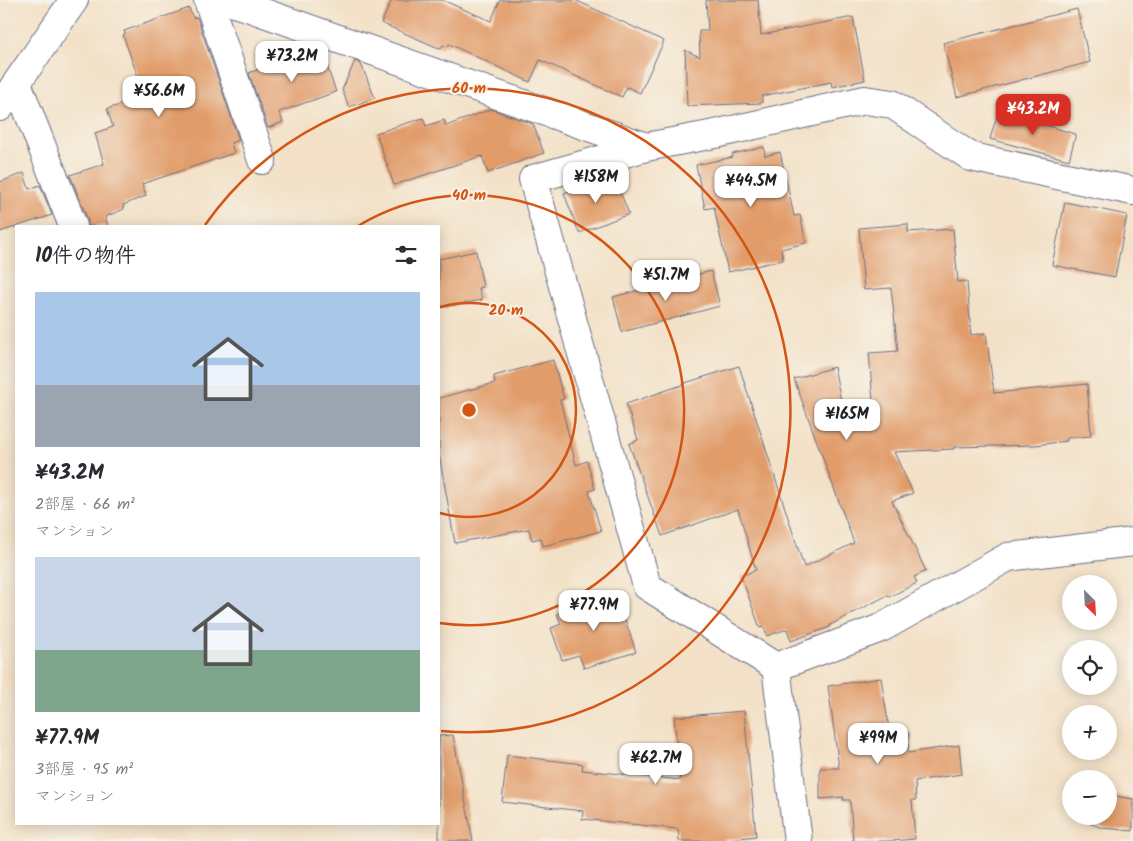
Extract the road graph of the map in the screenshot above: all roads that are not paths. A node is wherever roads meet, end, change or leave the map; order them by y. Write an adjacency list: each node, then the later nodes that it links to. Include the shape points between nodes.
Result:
1 (74, 0): 4 (street)
2 (208, 0): 7 (street)
3 (224, 0): 6 (street)
4 (9, 86): 5 (street); 9 (street)
5 (0, 107)
6 (646, 147): 8 (street, via 865,100 892,104 971,157); 11 (street, via 533,180 646,586)
7 (262, 160)
8 (1133, 191)
9 (73, 225)
10 (1133, 542): 11 (street, via 1008,557 881,628)
11 (776, 667): 12 (street)
12 (798, 841)

